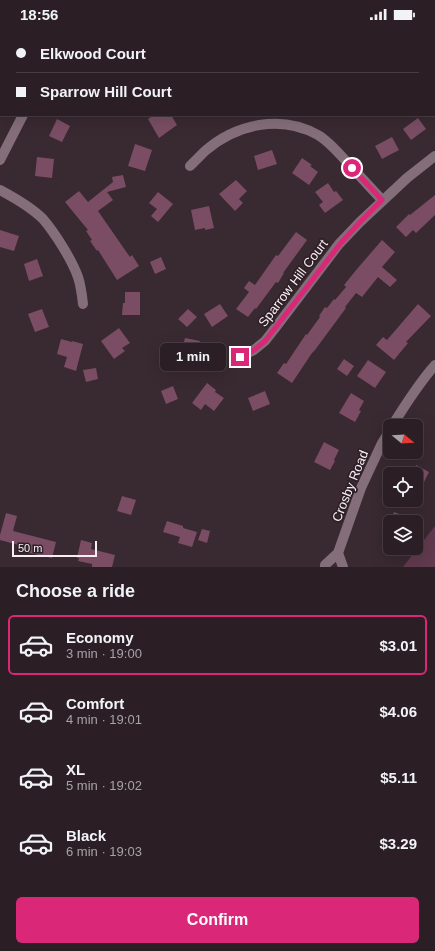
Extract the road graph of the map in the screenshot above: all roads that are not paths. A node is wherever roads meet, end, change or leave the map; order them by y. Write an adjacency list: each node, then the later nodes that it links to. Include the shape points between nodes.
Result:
1 (22, 116): 3 (street)
2 (435, 156): 6 (street, Sparrow Hill Court)
3 (0, 160)
4 (190, 166): 6 (street, via 205,151 235,131 260,124 277,123 319,135)
5 (0, 190): 7 (street, via 29,208 42,219 55,236 78,277)
6 (382, 200): 8 (street, Sparrow Hill Court, via 340,244 265,341)
7 (83, 304)
8 (240, 357)
9 (435, 364): 10 (street)
10 (396, 419)
11 (383, 441): 12 (street, Crosby Road, via 361,488)
12 (338, 553): 13 (street, Crosby Road); 14 (street)
13 (324, 567)
14 (343, 567)

